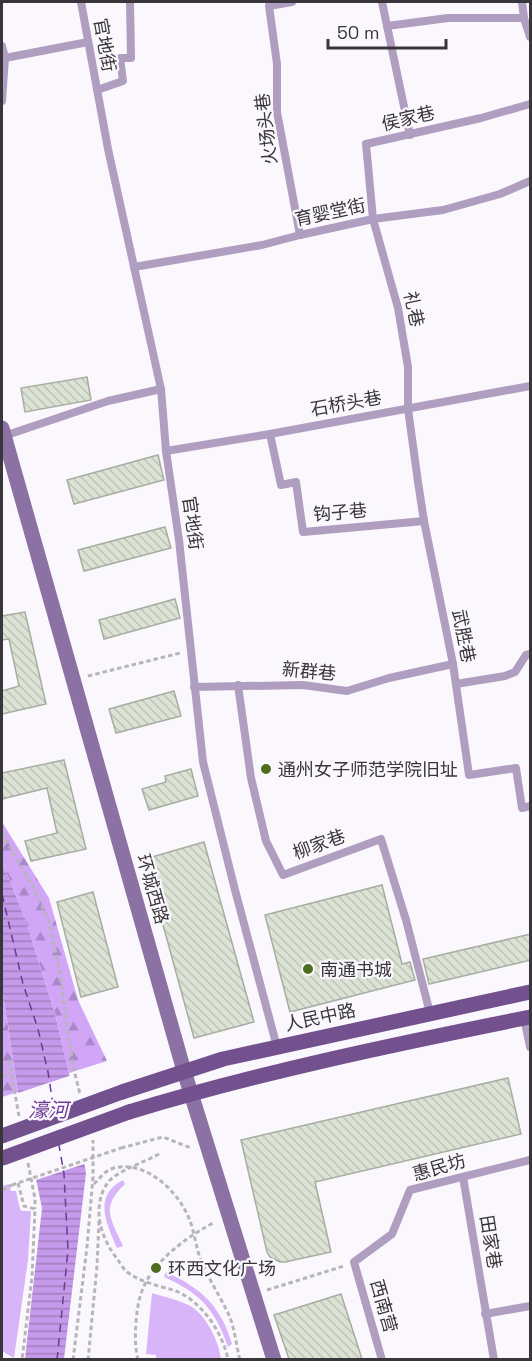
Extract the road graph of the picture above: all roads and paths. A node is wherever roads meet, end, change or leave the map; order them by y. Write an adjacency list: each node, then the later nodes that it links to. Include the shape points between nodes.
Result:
1 (81, 2): 9 (lane, 官地街)
2 (130, 2): 12 (lane, via 131,58 120,58 123,81)
3 (292, 2): 18 (lane, 火场头巷, via 269,6 278,64 277,112)
4 (382, 2): 7 (lane)
5 (522, 2): 6 (lane)
6 (524, 18): 7 (lane, via 448,18); 8 (lane)
7 (387, 26): 15 (lane)
8 (531, 37)
9 (88, 42): 11 (lane); 12 (lane, 官地街)
10 (2, 46): 11 (lane)
11 (5, 58): 13 (lane)
12 (97, 90): 19 (lane, 官地街)
13 (2, 101)
14 (531, 104): 15 (lane, 侯家巷)
15 (410, 135): 17 (lane, 侯家巷, via 366,144)
16 (531, 182): 17 (lane, 育婴堂街, via 443,210)
17 (373, 219): 18 (lane, 育婴堂街); 22 (lane, 礼巷, via 398,308 408,367)
18 (300, 234): 19 (lane, 育婴堂街)
19 (134, 267): 21 (lane, 官地街)
20 (531, 386): 22 (lane, 石桥头巷)
21 (161, 389): 23 (lane); 25 (lane, 官地街)
22 (408, 408): 24 (lane, 石桥头巷); 26 (lane, 武胜巷)
23 (3, 432): 30 (street, 环城西路)
24 (270, 434): 25 (lane, 石桥头巷); 26 (lane, 钩子巷, via 281,485 296,482 303,532)
25 (166, 451): 27 (lane, 官地街)
26 (424, 521): 29 (lane, 武胜巷)
27 (191, 650): 30 (path); 33 (lane, 官地街)
28 (531, 654): 31 (lane, via 526,655 515,672 505,676)
29 (453, 664): 31 (lane, 武胜巷); 32 (lane, 新群巷, via 347,691 303,685)
30 (74, 680): 41 (street, 环城西路)
31 (456, 684): 34 (lane, 武胜巷, via 469,775 516,768 522,808)
32 (238, 685): 33 (lane, 新群巷); 37 (lane, 柳家巷, via 251,778 266,841 283,875 381,839)
33 (194, 687): 39 (lane, 官地街, via 203,762)
34 (531, 806)
35 (2, 832): 45 (path, via 49,922)
36 (531, 992): 37 (main road, 人民中路)
37 (430, 1013): 39 (main road, 人民中路)
38 (527, 1017): 40 (lane); 44 (main road)
39 (277, 1047): 41 (main road, 人民中路)
40 (531, 1047)
41 (184, 1071): 44 (street, 环城西路); 47 (main road, 人民中路, bridge)
42 (11, 1073): 43 (path)
43 (2, 1076)
44 (191, 1093): 50 (main road, bridge); 62 (street, 环城西路)
45 (82, 1098)
46 (90, 1131): 55 (path)
47 (2, 1136)
48 (192, 1148): 54 (path, bridge, via 163,1137)
49 (159, 1154): 52 (path)
50 (2, 1158)
51 (531, 1160): 53 (lane, 惠民坊)
52 (129, 1167): 55 (path, via 110,1169); 57 (path, via 108,1181); 59 (path, via 156,1177 170,1188 180,1199)
53 (463, 1176): 60 (lane, 惠民坊, via 410,1190 392,1234); 64 (lane, 田家巷)
54 (18, 1183): 56 (path, bridge); 65 (path, via 24,1206 35,1209)
55 (92, 1185): 66 (path)
56 (2, 1190)
57 (99, 1210): 61 (path, via 110,1250 127,1272); 67 (path)
58 (215, 1220): 59 (path)
59 (195, 1234): 61 (path, via 169,1254); 70 (path, via 199,1256 229,1316)
60 (354, 1262): 62 (path); 72 (lane, 西南营)
61 (146, 1281): 68 (path, via 136,1321); 69 (path, via 189,1298 199,1307 220,1336)
62 (253, 1294): 71 (street, 环城西路)
63 (531, 1306): 64 (lane)
64 (486, 1314): 73 (lane, 田家巷)
65 (22, 1359)
66 (73, 1359)
67 (88, 1359)
68 (138, 1359)
69 (228, 1359)
70 (240, 1359)
71 (274, 1359)
72 (382, 1359)
73 (494, 1359)

